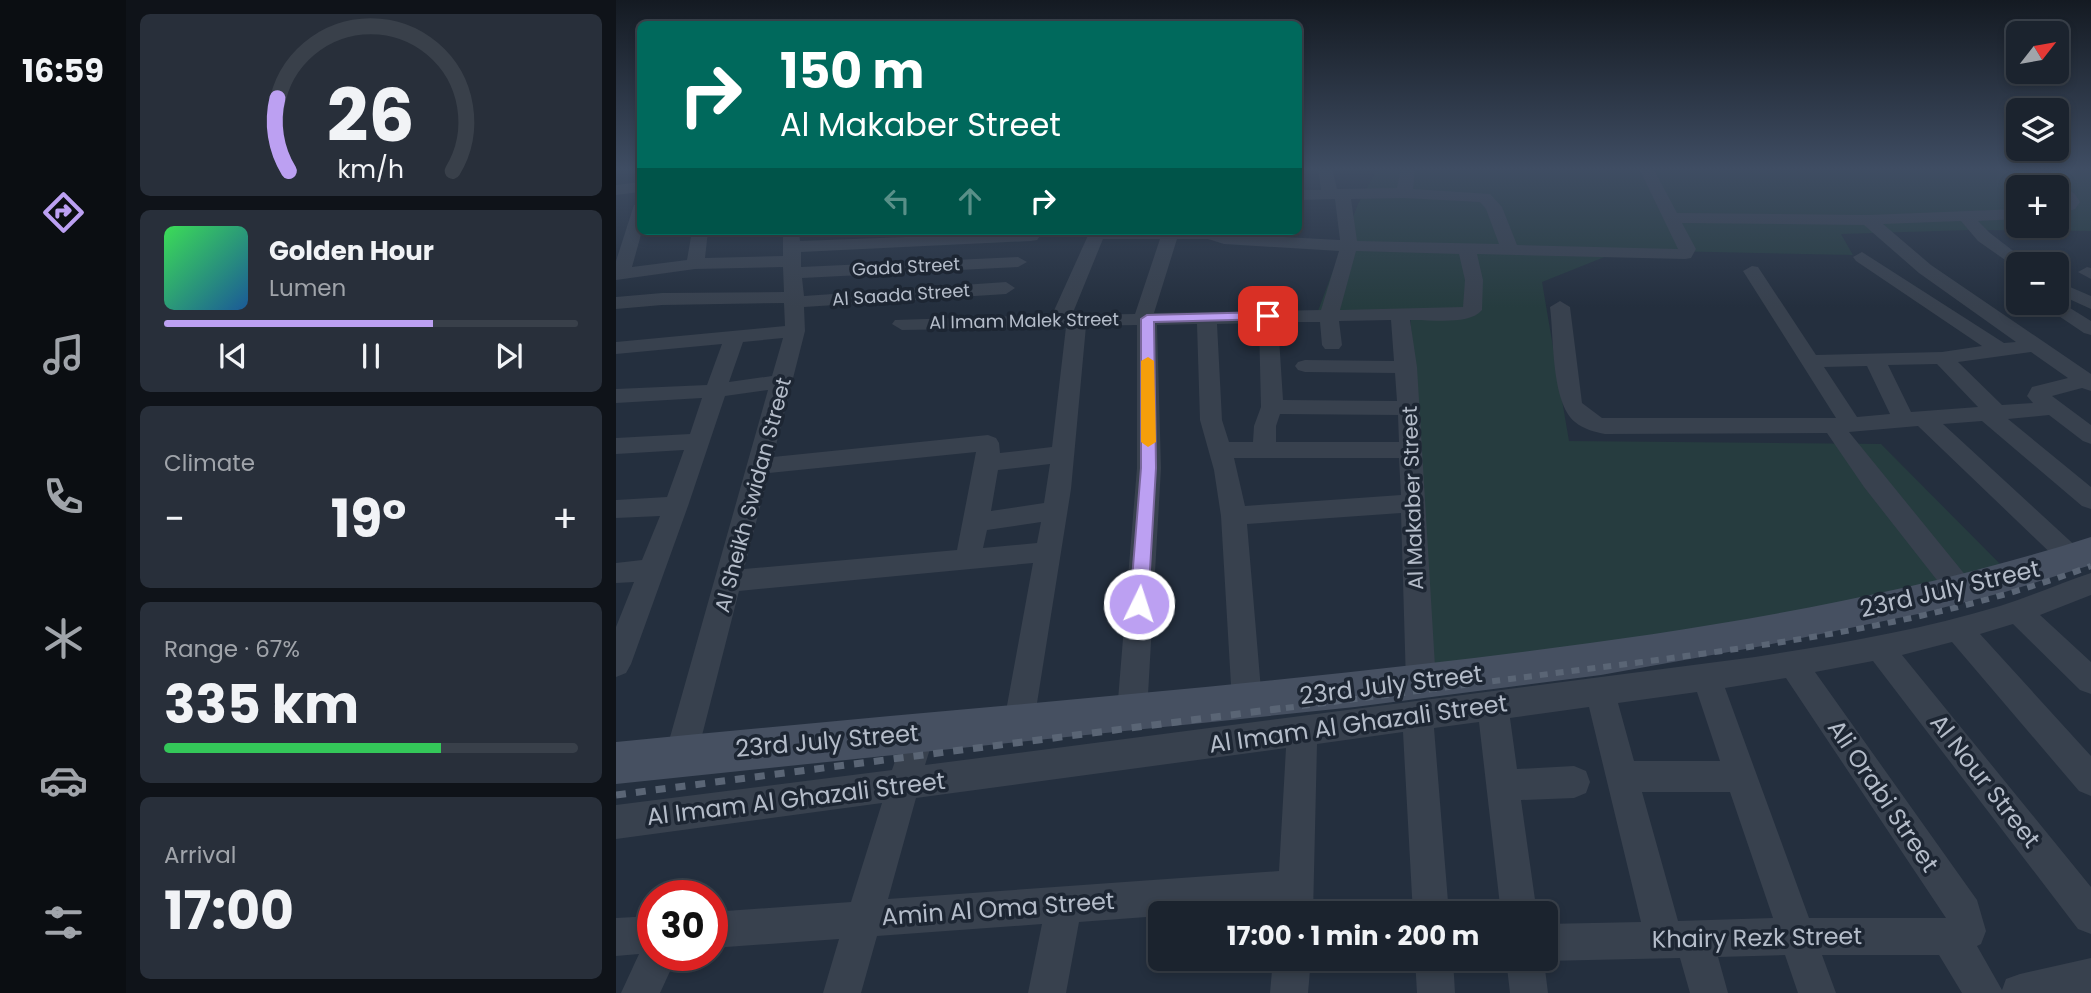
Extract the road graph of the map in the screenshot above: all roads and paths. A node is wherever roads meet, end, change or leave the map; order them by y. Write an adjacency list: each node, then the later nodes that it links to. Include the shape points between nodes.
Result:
1 (1344, 214): 19 (street, via 1350,228)
2 (1497, 214): 21 (street)
3 (1669, 214): 8 (street)
4 (2006, 215): 6 (street)
5 (616, 216): 7 (street)
6 (1966, 217): 10 (street); 22 (street)
7 (637, 218)
8 (1671, 218): 10 (street); 21 (street, via 1688,252 1681,255)
9 (637, 219): 12 (street)
10 (1868, 220): 47 (street, via 1924,269)
11 (637, 224): 28 (street)
12 (616, 230)
13 (699, 235): 25 (street)
14 (967, 235): 26 (street)
15 (1031, 235): 24 (street)
16 (1097, 235): 40 (street)
17 (1170, 235): 39 (street)
18 (1230, 235): 19 (street)
19 (1349, 246): 20 (street); 35 (street)
20 (1467, 250): 21 (street); 36 (street, via 1474,280 1471,312)
21 (1510, 250)
22 (2006, 254)
23 (1862, 257): 49 (street)
24 (1018, 262): 26 (street, Gada Street); 29 (street)
25 (695, 264): 26 (street); 28 (street)
26 (794, 269): 29 (street, Al Saada Street); 32 (street, via 662,299); 44 (street, Al Sheikh Swidan Street)
27 (1752, 271): 52 (street)
28 (619, 274)
29 (1006, 288): 41 (street)
30 (2069, 297): 31 (street)
31 (2089, 300)
32 (616, 303)
33 (1560, 307): 64 (street, via 1571,403 1589,423 1758,429)
34 (2069, 309): 43 (street)
35 (1329, 314): 36 (street); 37 (street); 46 (street)
36 (1401, 314): 54 (street, Al Makaber Street)
37 (1268, 316): 38 (street); 59 (street)
38 (1207, 318): 39 (street); 68 (street, via 1211,420)
39 (1145, 319): 40 (street, Al Imam Malek Street); 99 (street, via 1149,468)
40 (1069, 320): 41 (street, Al Imam Malek Street); 71 (street)
41 (989, 321): 42 (street, Al Imam Malek Street)
42 (902, 324)
43 (2091, 329)
44 (795, 331): 45 (street); 55 (street, Al Sheikh Swidan Street)
45 (734, 338): 48 (street); 57 (street)
46 (1332, 345)
47 (2035, 345): 49 (street); 56 (street)
48 (616, 348)
49 (2001, 350): 50 (street)
50 (1942, 358): 51 (street); 62 (street)
51 (1875, 360): 52 (street); 63 (street)
52 (1812, 361): 64 (street)
53 (1305, 366): 54 (street)
54 (1406, 367): 60 (street, Al Makaber Street)
55 (783, 381): 57 (street); 73 (street, Al Sheikh Swidan Street)
56 (2088, 382): 61 (street, via 2040,393 2038,397)
57 (715, 391): 58 (street); 66 (street)
58 (616, 396)
59 (1272, 407): 60 (street); 69 (street)
60 (1409, 408): 70 (street, Al Makaber Street)
61 (2054, 408): 62 (street); 65 (street)
62 (1994, 415): 63 (street); 74 (street)
63 (1915, 420): 64 (street); 83 (street)
64 (1842, 426): 87 (street, via 1873,481)
65 (2091, 436)
66 (698, 441): 67 (street); 76 (street)
67 (616, 446)
68 (1219, 450): 69 (street); 79 (street)
69 (1264, 450): 70 (street)
70 (1410, 450): 75 (street, Al Makaber Street)
71 (1063, 454): 72 (street); 78 (street)
72 (988, 463): 73 (street, via 990,447 984,443); 80 (street)
73 (761, 466): 86 (street, Al Sheikh Swidan Street)
74 (2091, 500)
75 (1413, 503): 79 (street); 96 (street, Al Makaber Street)
76 (676, 506): 77 (street); 84 (street)
77 (616, 509)
78 (1055, 511): 80 (street); 81 (street)
79 (1234, 516): 97 (street)
80 (976, 522): 82 (street)
81 (1049, 552): 82 (street); 100 (street)
82 (968, 559): 86 (street)
83 (2085, 565): 87 (street, 23rd July Street); 88 (street, Al Imam Al Ghazali Street)
84 (651, 570): 85 (street); 91 (street)
85 (616, 573)
86 (730, 580): 103 (street, Al Sheikh Swidan Street)
87 (1961, 590): 96 (street, 23rd July Street)
88 (2019, 613): 89 (street, Al Imam Al Ghazali Street); 94 (street)
89 (1958, 629): 90 (street, Al Imam Al Ghazali Street); 107 (street)
90 (1878, 646): 92 (street, Al Imam Al Ghazali Street); 117 (street, Al Nour Street)
91 (618, 653)
92 (1793, 664): 93 (street, Al Imam Al Ghazali Street); 120 (street, Ali Orabi Street, via 1964,914)
93 (1707, 678): 95 (street, Al Imam Al Ghazali Street); 105 (street)
94 (2091, 681)
95 (1600, 692): 98 (street, Al Imam Al Ghazali Street); 106 (street)
96 (1419, 700): 97 (street, 23rd July Street); 98 (street, Al Imam Al Ghazali Street); 101 (street, Al Imam Al Ghazali Street); 113 (street, Al Makaber Street)
97 (1247, 702): 99 (street, 23rd July Street)
98 (1493, 706): 110 (street)
99 (1132, 712): 100 (street, 23rd July Street)
100 (1018, 722): 102 (street, 23rd July Street)
101 (1302, 732): 109 (street, Al Imam Al Ghazali Street); 112 (street)
102 (919, 733): 103 (street, 23rd July Street); 109 (street)
103 (681, 755): 104 (street, 23rd July Street)
104 (616, 762)
105 (1741, 776): 106 (street); 122 (street)
106 (1622, 777): 124 (street)
107 (2091, 780)
108 (1574, 782): 110 (street)
109 (905, 785): 111 (street, Al Imam Al Ghazali Street); 118 (street)
110 (1503, 785): 114 (street)
111 (616, 822)
112 (1296, 901)
113 (1430, 901)
114 (1517, 901)
115 (1148, 903): 116 (street, Amin Al Oma Street)
116 (1064, 904): 118 (street, Amin Al Oma Street); 133 (street)
117 (2091, 916)
118 (866, 918): 119 (street, Amin Al Oma Street); 132 (street)
119 (728, 929)
120 (1958, 934): 122 (street, Khairy Rezk Street); 139 (street, Ali Orabi Street)
121 (637, 935): 123 (street)
122 (1797, 936): 124 (street, Khairy Rezk Street); 138 (street)
123 (616, 937)
124 (1679, 939): 125 (street, Khairy Rezk Street); 137 (street)
125 (1558, 943)
126 (651, 971): 131 (street)
127 (1291, 971): 134 (street)
128 (1435, 971): 135 (street)
129 (1527, 971): 136 (street)
130 (2091, 977): 140 (street)
131 (640, 993)
132 (842, 993)
133 (1047, 993)
134 (1289, 993)
135 (1436, 993)
136 (1530, 993)
137 (1709, 993)
138 (1817, 993)
139 (1984, 993)
140 (2020, 993)

